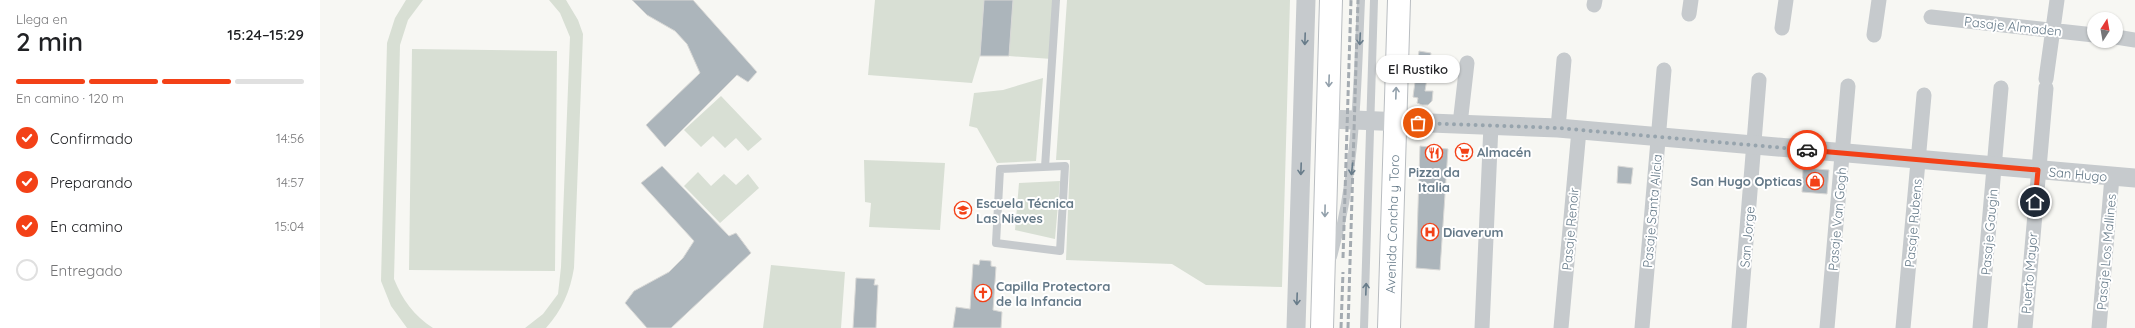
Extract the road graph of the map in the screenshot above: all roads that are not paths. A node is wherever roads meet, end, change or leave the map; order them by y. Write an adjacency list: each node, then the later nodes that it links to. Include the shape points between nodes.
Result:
1 (1056, 0): 35 (lane)
2 (1306, 0): 41 (street, one-way to 41)
3 (1362, 0): 25 (lane, one-way to 25)
4 (1374, 0): 25 (lane)
5 (1399, 0): 26 (main road, Avenida Concha y Toro, one-way to 5)
6 (1786, 0): 11 (street)
7 (1879, 0): 14 (street)
8 (2057, 0): 12 (street, Puerto Mayor)
9 (1329, 5): 24 (main road, one-way to 24)
10 (1931, 16): 12 (street, Pasaje Almaden)
11 (1782, 28)
12 (2053, 30): 13 (street, Pasaje Almaden); 37 (street, Puerto Mayor)
13 (2087, 34)
14 (1874, 35)
15 (2123, 38): 16 (street)
16 (2135, 40)
17 (1564, 60): 29 (street)
18 (1467, 63): 27 (street)
19 (1664, 70): 31 (street, Pasaje Santa Alicia)
20 (1759, 80): 32 (street, San Jorge)
21 (1848, 86): 33 (street, Pasaje Van Gogh)
22 (2001, 88): 36 (street, Pasaje Gaugin)
23 (1924, 95): 34 (street, Pasaje Rubens)
24 (1328, 119): 25 (street, San Hugo); 40 (main road, one-way to 40)
25 (1364, 121): 26 (street, San Hugo); 40 (lane, one-way to 40, via 1338,239); 43 (lane, one-way to 25)
26 (1395, 122): 27 (street, San Hugo); 44 (main road, Avenida Concha y Toro)
27 (1460, 124): 28 (street, San Hugo)
28 (1490, 125): 29 (street, San Hugo); 45 (street)
29 (1558, 128): 30 (street, San Hugo)
30 (1579, 130): 31 (street, San Hugo); 46 (street, Pasaje Renoir)
31 (1658, 137): 32 (street, San Hugo); 47 (street, Pasaje Santa Alicia)
32 (1755, 146): 33 (street, San Hugo); 48 (street, San Jorge)
33 (1842, 153): 34 (street, San Hugo); 49 (street, Pasaje Van Gogh)
34 (1918, 160): 36 (street, San Hugo); 50 (street, Pasaje Rubens)
35 (1044, 167): 35 (lane, via 1000,169 996,243 1060,251 1065,166)
36 (1994, 167): 37 (street, San Hugo); 51 (street, Pasaje Gaugin)
37 (2038, 170): 38 (street, San Hugo); 52 (street, Puerto Mayor)
38 (2112, 176): 39 (street, San Hugo); 53 (street, Pasaje Los Mallines)
39 (2135, 178)
40 (1324, 284): 42 (main road)
41 (1296, 328)
42 (1322, 328)
43 (1364, 328)
44 (1389, 328)
45 (1482, 328)
46 (1561, 328)
47 (1642, 328)
48 (1739, 328)
49 (1827, 328)
50 (1903, 328)
51 (1980, 328)
52 (2024, 328)
53 (2099, 328)

